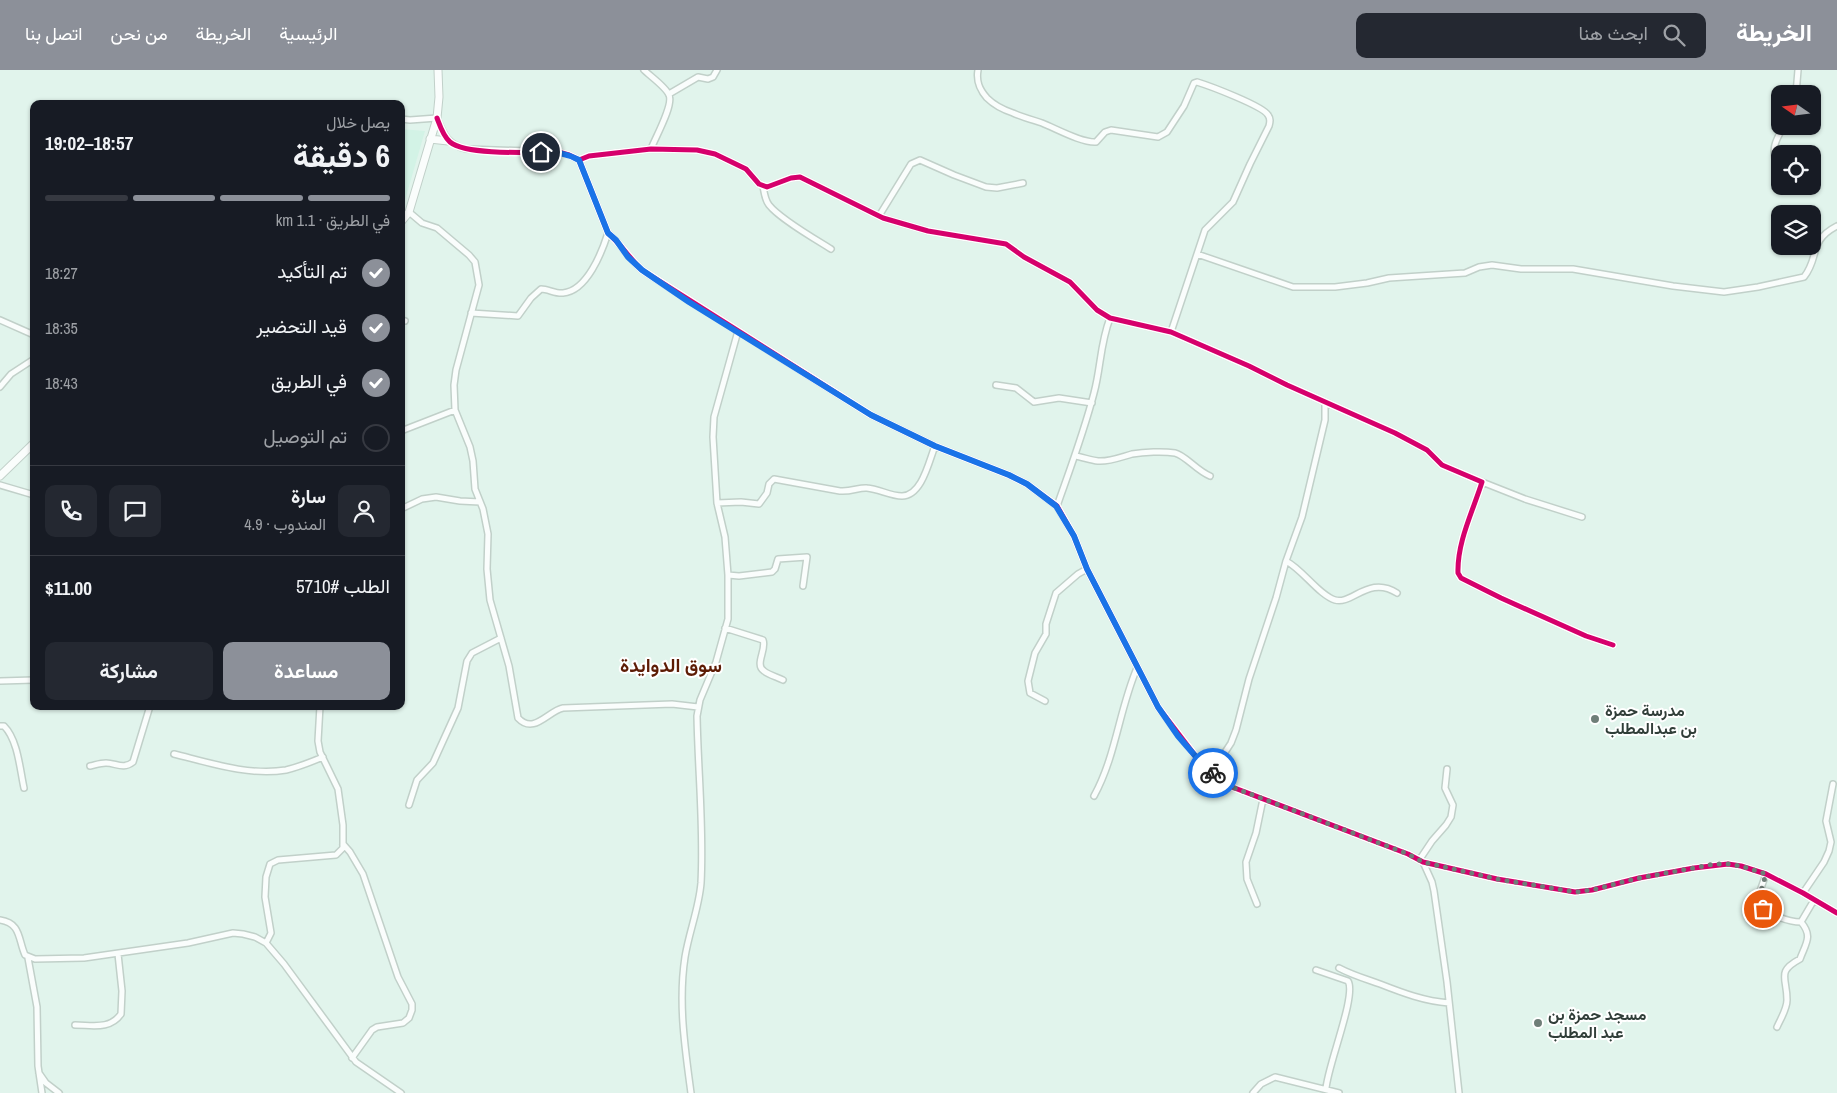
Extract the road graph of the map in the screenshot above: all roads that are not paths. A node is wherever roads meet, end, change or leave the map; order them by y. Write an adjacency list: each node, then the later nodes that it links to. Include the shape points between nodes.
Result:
1 (438, 70): 8 (street)
2 (644, 70): 7 (street)
3 (717, 70): 7 (street, via 713,77 698,77)
4 (978, 70): 22 (street, via 976,81 995,104 1086,142 1096,142 1110,130 1158,136 1167,132 1194,83 1198,82 1267,113 1269,126 1233,202 1209,225)
5 (1798, 70): 6 (street)
6 (1797, 85)
7 (669, 94): 12 (street, via 666,115)
8 (436, 118): 9 (street); 10 (street); 11 (street)
9 (405, 119)
10 (430, 139): 11 (street); 16 (street)
11 (448, 140): 13 (street, via 466,149 558,152)
12 (651, 149): 13 (street); 15 (street, via 697,150 715,154 746,169)
13 (579, 160): 20 (street)
14 (1023, 183): 17 (street, via 986,187 920,160 912,164)
15 (763, 186): 17 (street, via 800,178); 21 (street, via 769,204)
16 (409, 212): 18 (street); 23 (street, via 422,223 437,228 475,262 479,285)
17 (879, 216): 24 (street, via 928,230 1006,244 1070,282 1097,310)
18 (405, 217)
19 (1837, 226): 22 (street, via 1824,233 1804,277 1724,292 1573,269 1520,269 1492,265 1465,274 1390,278 1335,287 1293,287)
20 (608, 233): 23 (street, via 598,258 574,290 562,294 541,289 518,316); 26 (street, via 642,270)
21 (831, 249)
22 (1197, 254): 27 (street)
23 (471, 313): 34 (street, via 456,370)
24 (1110, 318): 27 (street); 33 (street, via 1102,343)
25 (0, 320): 28 (street)
26 (738, 331): 36 (street, via 871,415); 45 (street, via 714,417)
27 (1171, 332): 32 (street)
28 (30, 333)
29 (30, 362): 31 (street)
30 (996, 385): 33 (street, via 1016,388 1034,402 1059,398)
31 (0, 386)
32 (1325, 402): 41 (street, via 1418,444 1442,465); 49 (street, via 1325,420 1307,498)
33 (1092, 404): 38 (street)
34 (455, 410): 35 (street); 44 (street, via 470,447 475,490)
35 (405, 429)
36 (935, 446): 45 (street, via 920,484 916,490 903,496 864,488 840,491 774,479 759,504); 46 (street, via 1009,475)
37 (30, 447): 39 (street)
38 (1074, 456): 40 (street, via 1098,461 1133,454 1175,453); 46 (street)
39 (0, 476)
40 (1210, 476)
41 (1482, 482): 48 (street); 56 (street, via 1468,519 1460,555 1458,573 1461,578)
42 (0, 485): 43 (street)
43 (30, 494)
44 (480, 502): 47 (street, via 436,497); 55 (street, via 488,534 490,600)
45 (717, 503): 51 (street, via 725,537)
46 (1056, 506): 50 (street, via 1074,536)
47 (405, 507)
48 (1582, 517)
49 (1286, 562): 53 (street, via 1334,600 1344,600 1369,588 1389,588); 70 (street, via 1236,730 1218,764)
50 (1087, 569): 57 (street); 61 (street, via 1056,593 1046,634 1035,653 1028,681 1030,693)
51 (728, 574): 52 (street, via 772,572 778,559 807,557); 54 (street, via 728,620)
52 (803, 586)
53 (1397, 593)
54 (725, 628): 59 (street, via 763,640 761,668); 62 (street)
55 (501, 638): 62 (street, via 516,715 522,722 534,724 563,708 672,704); 75 (street, via 469,657 458,708 433,763 416,780)
56 (1614, 646)
57 (1137, 668): 70 (street, via 1178,736); 73 (street, via 1125,699 1111,754)
58 (30, 680): 60 (street)
59 (783, 680)
60 (0, 681)
61 (1045, 701)
62 (698, 707): 99 (street, via 703,846 697,911 682,980 682,1032)
63 (149, 710): 68 (street, via 133,762 123,767 107,763)
64 (320, 710): 67 (street, via 318,741)
65 (0, 726): 72 (street, via 9,732)
66 (174, 754): 67 (street, via 229,767 277,771)
67 (323, 757): 76 (street, via 338,789)
68 (90, 766)
69 (1447, 770): 77 (street, via 1445,788 1453,805 1451,817)
70 (1210, 771): 74 (street, via 1232,787)
71 (1833, 784): 79 (street, via 1826,821 1831,842 1829,851)
72 (24, 788)
73 (1094, 796)
74 (1263, 799): 77 (street); 81 (street, via 1246,862 1247,879)
75 (409, 805)
76 (343, 844): 85 (street, via 336,855 278,860 270,864 265,897 271,932); 93 (street, via 363,874 398,977 412,1004 409,1018 403,1023 378,1026)
77 (1421, 860): 78 (street, via 1497,879 1575,892 1715,864 1741,866); 90 (street, via 1434,890)
78 (1766, 874): 79 (street); 84 (street, via 1759,904 1778,916)
79 (1803, 893): 80 (street)
80 (1814, 900): 82 (street); 84 (street)
81 (1257, 904)
82 (1837, 913)
83 (0, 920): 87 (street, via 17,929 23,952)
84 (1801, 922): 92 (street, via 1808,939 1800,959 1790,964 1784,974 1786,1008)
85 (266, 943): 86 (street, via 233,933); 93 (street)
86 (118, 954): 87 (street); 91 (street, via 121,1014 108,1025)
87 (28, 958): 94 (street, via 37,1007)
88 (1339, 968): 90 (street, via 1413,997)
89 (1316, 970): 95 (street, via 1348,981 1350,989)
90 (1449, 1003): 102 (street)
91 (75, 1025)
92 (1777, 1027)
93 (352, 1058): 98 (street)
94 (39, 1073): 96 (street); 97 (street)
95 (1326, 1089): 100 (street, via 1275,1077 1261,1084); 101 (street)
96 (42, 1093)
97 (59, 1093)
98 (401, 1093)
99 (691, 1093)
100 (1253, 1093)
101 (1339, 1093)
102 (1459, 1093)

